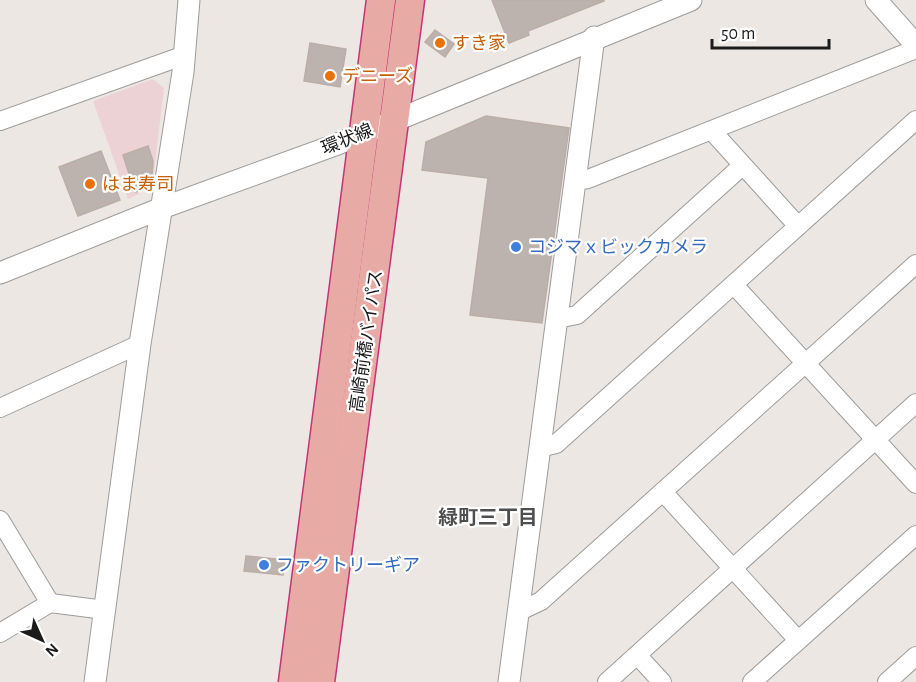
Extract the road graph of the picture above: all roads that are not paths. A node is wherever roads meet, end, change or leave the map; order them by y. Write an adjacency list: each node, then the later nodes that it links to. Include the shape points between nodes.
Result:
1 (189, 0): 8 (street)
2 (381, 0): 13 (highway, 高崎前橋バイパス)
3 (410, 0): 9 (highway, 高崎前橋バイパス)
4 (691, 0): 6 (street, 環状線)
5 (876, 0): 7 (street)
6 (594, 37): 9 (street, 環状線); 15 (street)
7 (916, 47): 12 (street)
8 (185, 55): 11 (street); 16 (street)
9 (396, 120): 13 (street, 環状線); 42 (highway, 高崎前橋バイパス)
10 (916, 120): 17 (street)
11 (0, 121)
12 (712, 131): 14 (street); 15 (street)
13 (362, 134): 16 (street, 環状線); 41 (highway, 高崎前橋バイパス)
14 (742, 166): 17 (street); 21 (street, via 577,315)
15 (575, 181): 21 (street)
16 (162, 208): 19 (street, 環状線); 22 (street)
17 (798, 226): 20 (street)
18 (916, 264): 23 (street)
19 (0, 273)
20 (734, 285): 23 (street); 27 (street, via 556,444)
21 (557, 319): 27 (street)
22 (140, 344): 25 (street); 34 (street)
23 (807, 363): 26 (street); 29 (street)
24 (916, 403): 26 (street)
25 (0, 408)
26 (875, 439): 28 (street); 32 (street)
27 (539, 448): 35 (street)
28 (916, 484)
29 (663, 492): 32 (street); 35 (street, via 541,601)
30 (0, 520): 33 (street)
31 (916, 535): 37 (street)
32 (732, 568): 37 (street); 38 (street)
33 (50, 603): 34 (street); 36 (street)
34 (105, 610): 40 (street)
35 (518, 612): 43 (street)
36 (0, 633)
37 (798, 640): 46 (street)
38 (637, 655): 44 (street); 45 (street)
39 (916, 656): 47 (street)
40 (95, 682)
41 (293, 682)
42 (320, 682)
43 (509, 682)
44 (607, 682)
45 (662, 682)
46 (752, 682)
47 (887, 682)

